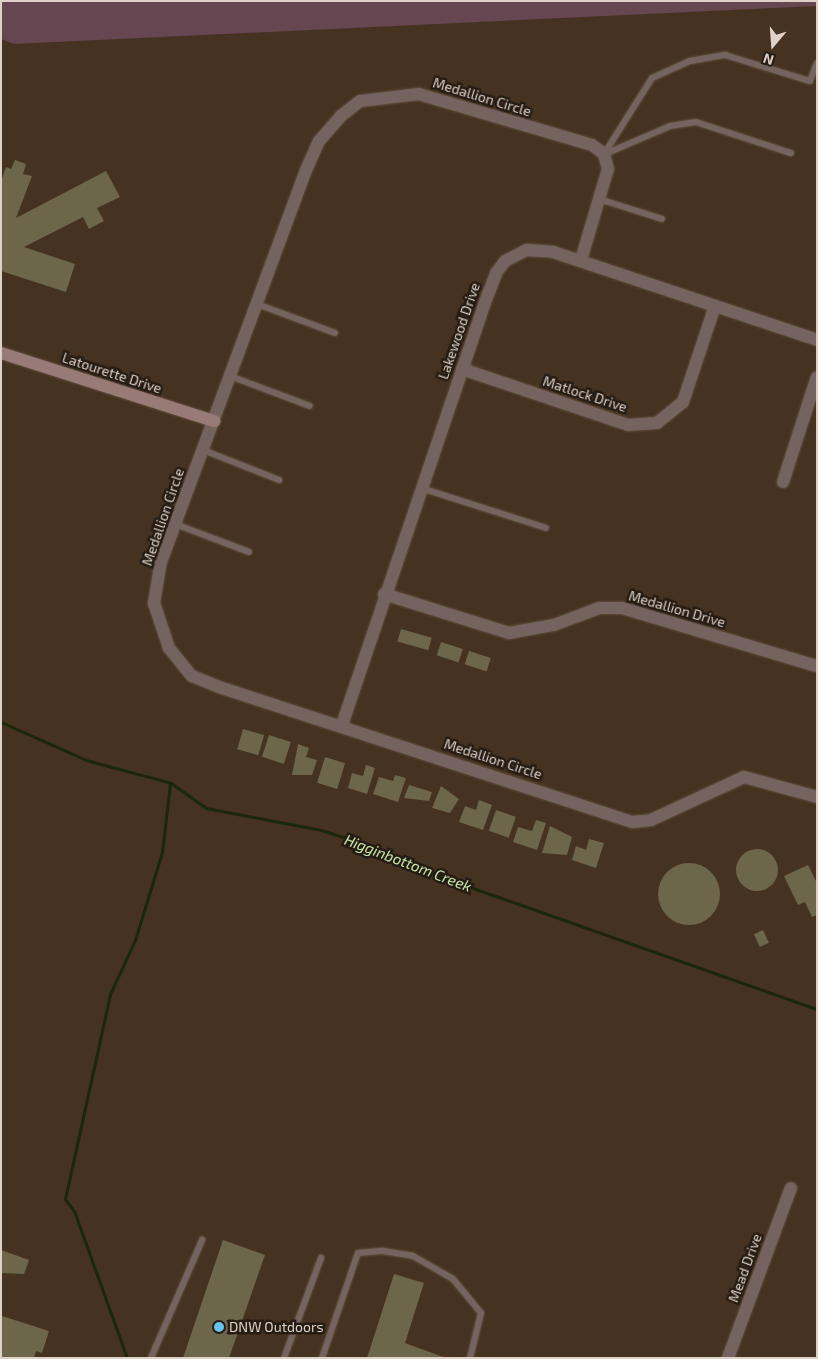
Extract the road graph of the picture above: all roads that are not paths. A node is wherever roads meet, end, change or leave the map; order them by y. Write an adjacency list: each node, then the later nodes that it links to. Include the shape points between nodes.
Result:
1 (817, 63): 3 (lane, via 810,81 726,55 690,61 652,78)
2 (791, 153): 3 (lane, via 696,122 670,126)
3 (604, 154): 4 (street, via 608,169); 7 (street, Medallion Circle, via 592,145 419,94 360,101 319,141)
4 (599, 198): 5 (lane); 6 (street)
5 (662, 218)
6 (581, 260): 8 (street, Lakewood Drive); 12 (street, Lakewood Drive, via 533,250 505,261 496,273)
7 (257, 304): 9 (lane); 13 (street, Medallion Circle)
8 (715, 306): 10 (street, Lakewood Drive); 12 (street, Matlock Drive, via 683,402 657,422 628,425)
9 (335, 333)
10 (817, 340)
11 (1, 353): 16 (street, Latourette Drive)
12 (462, 369): 20 (street, Lakewood Drive)
13 (230, 376): 15 (lane); 16 (street, Medallion Circle)
14 (817, 377): 19 (street)
15 (310, 406)
16 (214, 421): 17 (street, Medallion Circle)
17 (203, 450): 18 (lane); 21 (street, Medallion Circle)
18 (279, 480)
19 (783, 482)
20 (421, 488): 22 (lane); 24 (street, Lakewood Drive)
21 (175, 524): 23 (lane); 26 (street, Medallion Circle, via 161,561 154,603 169,648 192,676)
22 (546, 528)
23 (249, 552)
24 (384, 594): 25 (street, Medallion Drive, via 509,633 554,625 599,608 622,608); 26 (street, Lakewood Drive)
25 (817, 666)
26 (342, 725): 27 (street, Medallion Circle, via 633,822 651,820 744,777)
27 (817, 798)
28 (791, 1188): 35 (street, Mead Drive)
29 (202, 1240): 31 (lane)
30 (322, 1258): 32 (lane)
31 (151, 1358)
32 (284, 1358)
33 (322, 1358): 34 (lane, via 358,1253 383,1251 413,1256 453,1279 481,1313)
34 (470, 1358)
35 (728, 1358)

